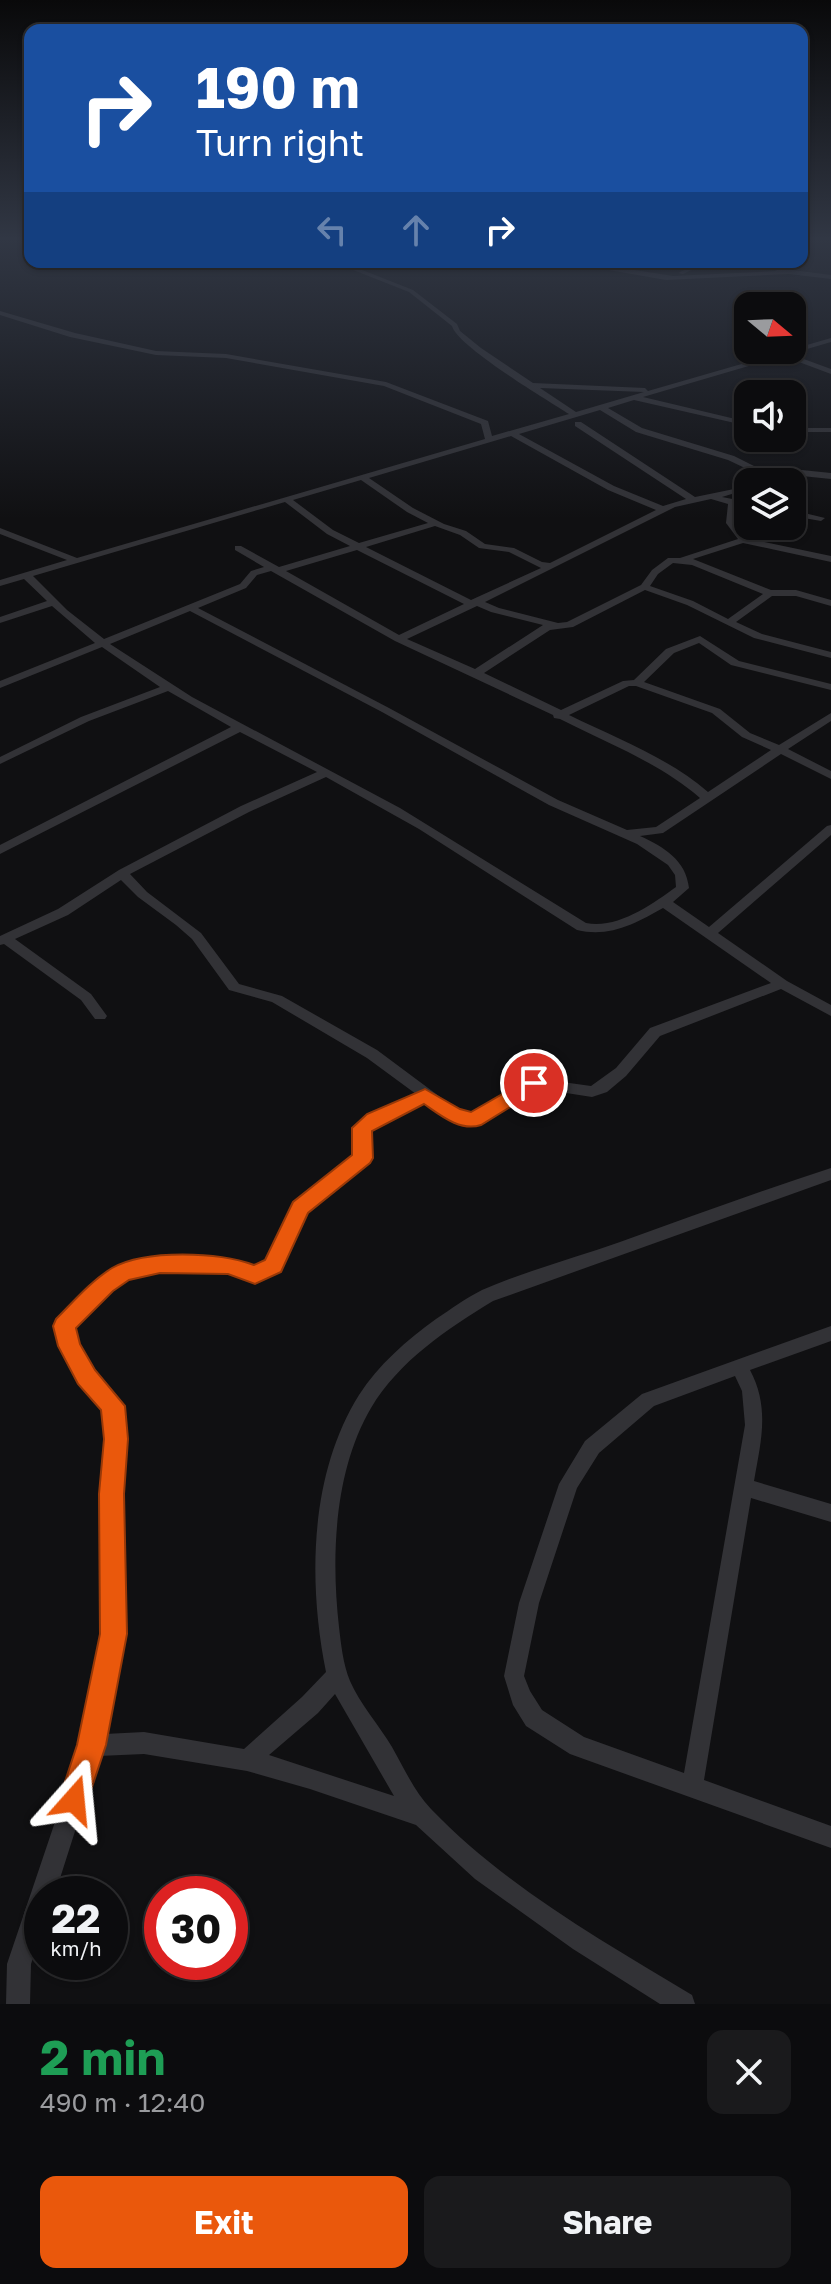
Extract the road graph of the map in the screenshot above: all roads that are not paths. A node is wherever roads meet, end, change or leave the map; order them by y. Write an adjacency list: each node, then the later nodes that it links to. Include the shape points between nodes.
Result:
1 (61, 332): 17 (street, via 156,353 226,356 386,384 485,423)
2 (457, 332): 8 (street)
3 (831, 340): 4 (street)
4 (806, 347)
5 (806, 363): 7 (street)
6 (749, 364): 9 (street)
7 (831, 372)
8 (531, 385): 9 (street); 12 (street)
9 (657, 391): 10 (street)
10 (634, 398): 11 (street); 13 (street)
11 (601, 407): 12 (street); 18 (street, via 639,430)
12 (576, 420): 16 (street); 25 (street)
13 (734, 421)
14 (806, 430): 15 (street)
15 (831, 430)
16 (512, 433): 17 (street); 27 (street, via 611,488)
17 (489, 439): 21 (street)
18 (752, 468)
19 (806, 471): 20 (street)
20 (831, 476)
21 (362, 477): 24 (street); 30 (street)
22 (734, 492): 23 (street)
23 (706, 497): 25 (street); 26 (street)
24 (286, 499): 34 (street); 38 (street)
25 (692, 499): 27 (street)
26 (733, 502): 31 (street)
27 (664, 510): 39 (street)
28 (806, 515): 29 (street)
29 (821, 518)
30 (437, 523): 34 (street); 39 (street, via 482,546 511,550)
31 (734, 527)
32 (0, 531): 38 (street)
33 (743, 540): 36 (street); 37 (street)
34 (358, 547): 40 (street); 46 (street)
35 (238, 548): 40 (street)
36 (683, 559): 43 (street, via 671,560); 44 (street)
37 (831, 559)
38 (77, 561): 41 (street)
39 (551, 566): 46 (street)
40 (276, 569): 48 (street, via 262,568 243,586); 52 (street)
41 (27, 576): 42 (street); 45 (street)
42 (0, 583)
43 (644, 587): 50 (street); 51 (street, via 579,621)
44 (770, 593): 47 (street, via 796,593); 50 (street)
45 (54, 602): 49 (street); 53 (street)
46 (472, 602): 51 (street); 52 (street)
47 (831, 603)
48 (191, 608): 53 (street); 70 (street, via 494,772)
49 (0, 620)
50 (729, 623): 54 (street)
51 (557, 625): 55 (street)
52 (399, 639): 55 (street)
53 (103, 645): 57 (street); 58 (street)
54 (831, 655)
55 (475, 674): 60 (street)
56 (637, 683): 59 (street, via 670,651 700,639 735,663); 60 (street); 63 (street, via 716,711 746,735)
57 (0, 685)
58 (169, 687): 62 (street); 64 (street, via 85,719)
59 (831, 687)
60 (558, 716): 67 (street, via 668,769)
61 (831, 716): 63 (street)
62 (240, 727): 65 (street); 72 (street)
63 (781, 751): 66 (street); 67 (street)
64 (0, 761)
65 (327, 772): 73 (street); 74 (street, via 409,817 582,927 599,932 613,928)
66 (831, 776)
67 (706, 797): 69 (street)
68 (831, 829): 75 (street)
69 (659, 830): 70 (street); 71 (street)
70 (621, 833): 71 (street)
71 (657, 849): 74 (street, via 681,869 684,880 683,888)
72 (0, 850)
73 (123, 873): 76 (street, via 63,912); 80 (street, via 131,887 184,923 234,987 277,999 372,1054)
74 (664, 902): 75 (street)
75 (711, 932): 77 (street)
76 (2, 940): 79 (street, via 86,997)
77 (782, 984): 78 (street); 80 (street, via 655,1032 621,1072 592,1092 534,1083 474,1120 454,1115)
78 (831, 1011)
79 (100, 1016)
80 (425, 1096): 87 (street, via 362,1128 362,1158 300,1208 273,1266 255,1275 229,1265 160,1265 123,1273 64,1326 86,1377 113,1406 116,1439 111,1494 113,1634)
81 (831, 1174): 86 (street, via 487,1296 442,1322 400,1360 364,1402 342,1454 331,1502 326,1558)
82 (831, 1333): 83 (street)
83 (739, 1367): 84 (street, via 755,1408); 89 (street, via 648,1400 592,1447 569,1484 529,1603 514,1676 534,1718 578,1746)
84 (746, 1488): 85 (street); 89 (street)
85 (831, 1513)
86 (337, 1676): 88 (street); 90 (street)
87 (92, 1745): 88 (street, via 144,1743); 92 (street)
88 (247, 1760): 90 (street)
89 (692, 1788): 91 (street)
90 (421, 1816): 95 (street, via 502,1888)
91 (831, 1837)
92 (48, 1876)
93 (24, 1949): 94 (street)
94 (18, 2004)
95 (683, 2004)

